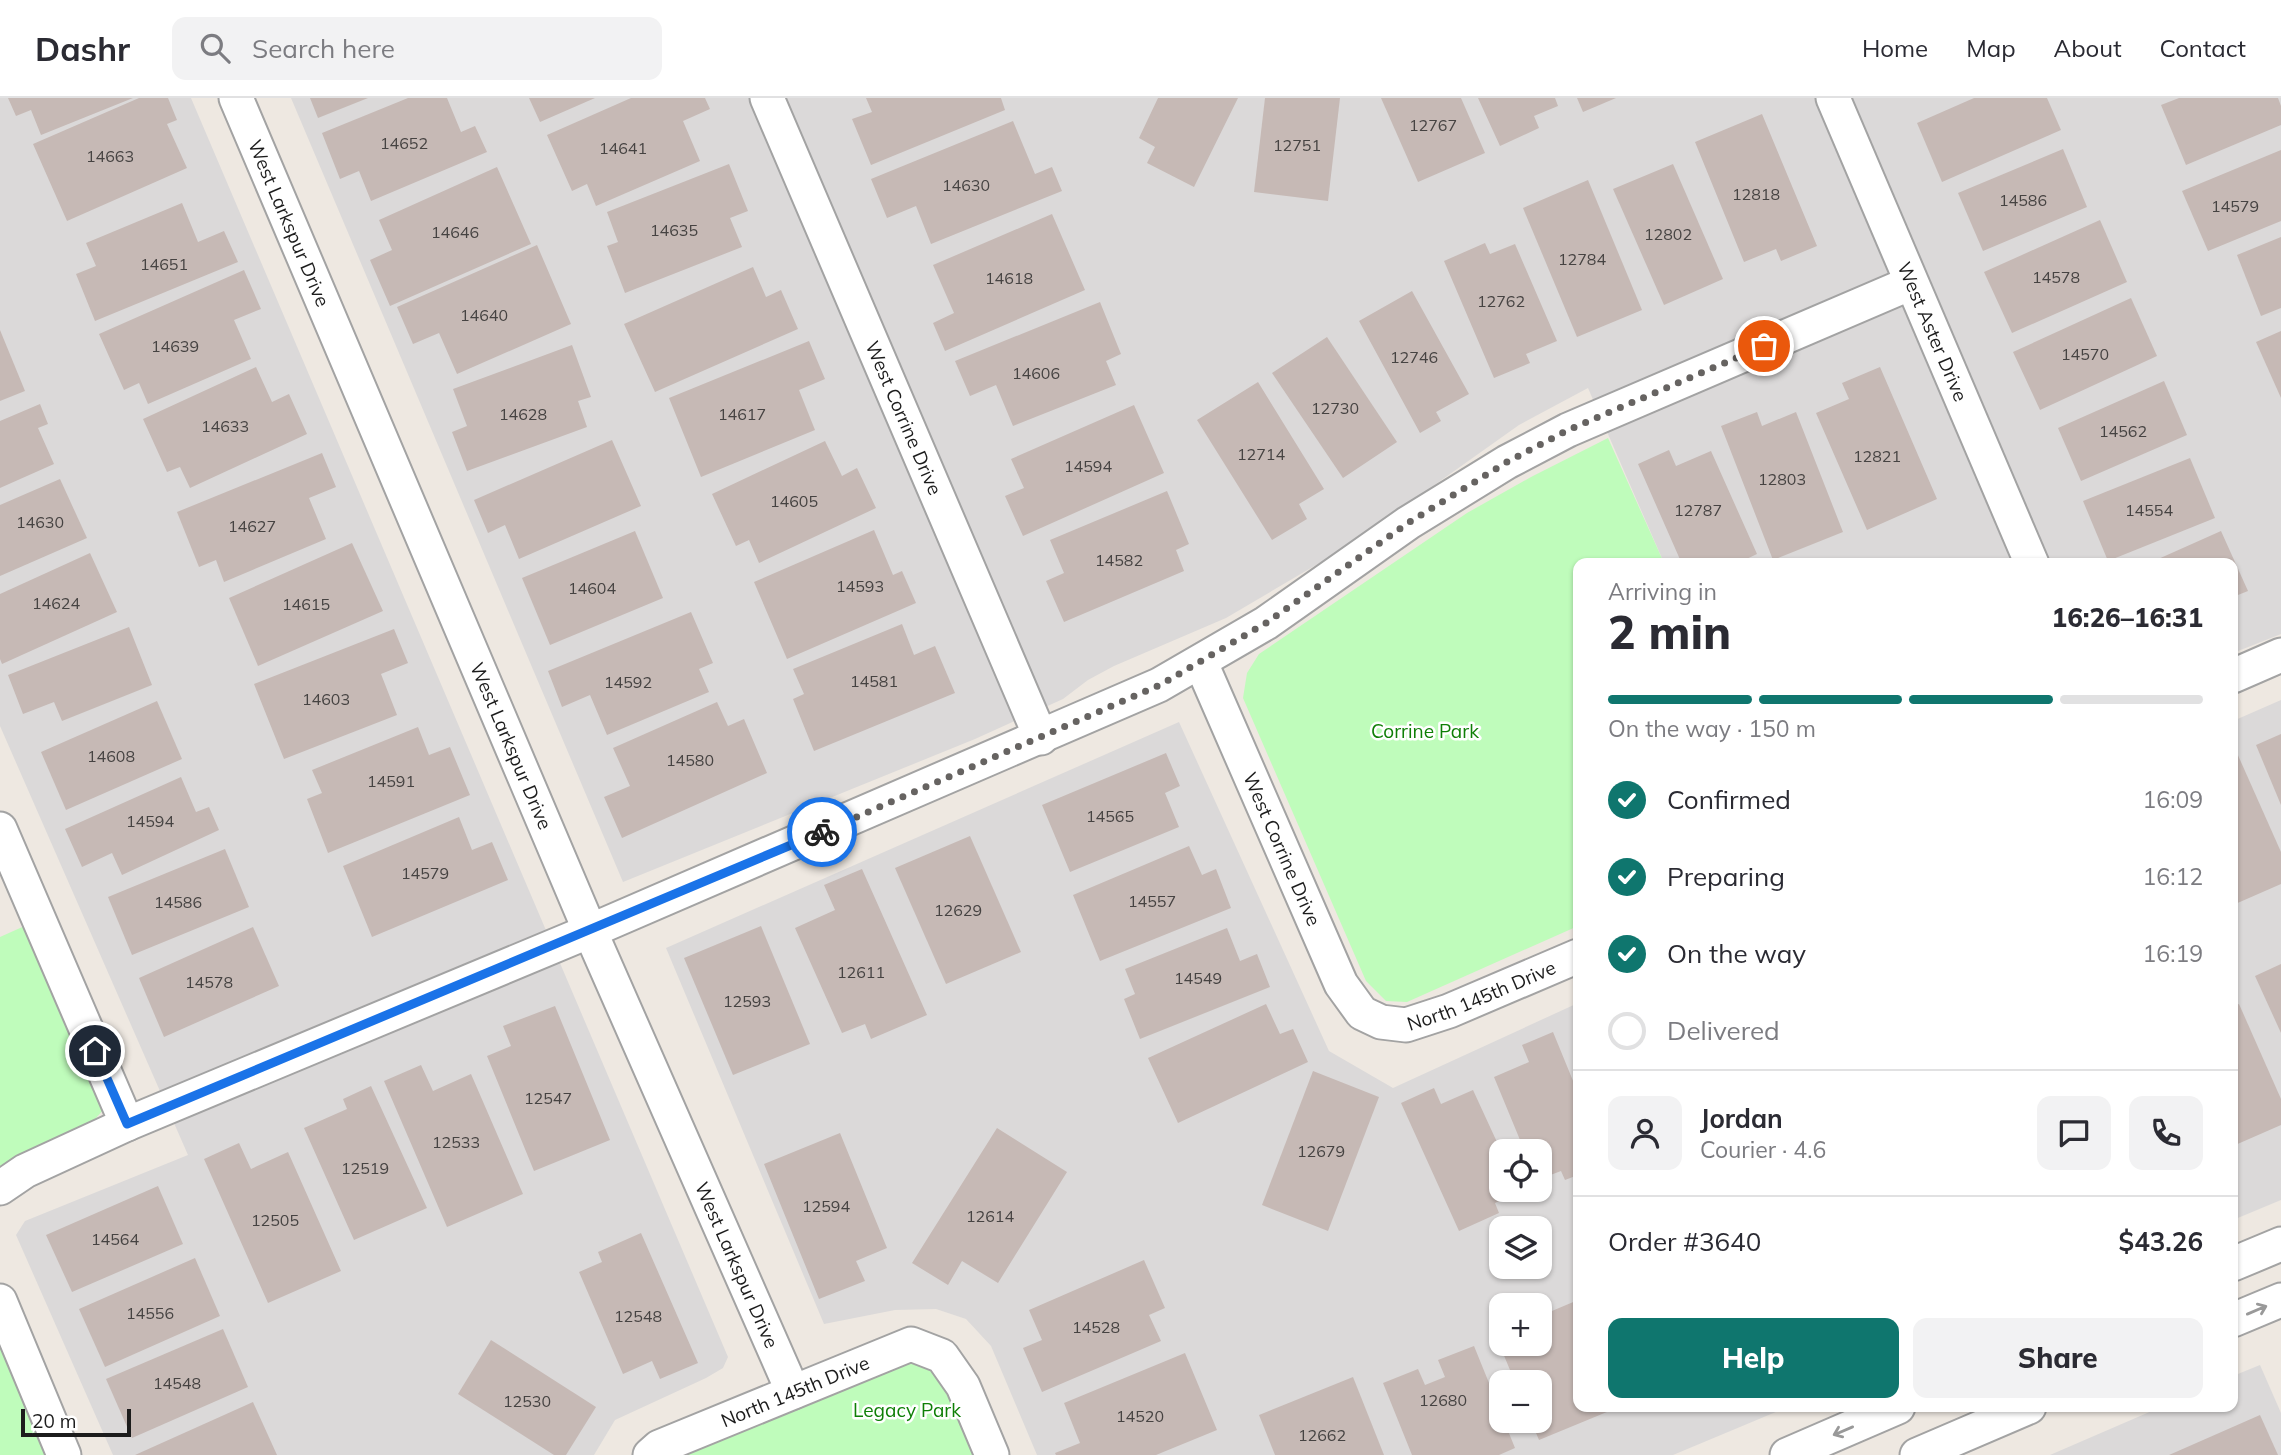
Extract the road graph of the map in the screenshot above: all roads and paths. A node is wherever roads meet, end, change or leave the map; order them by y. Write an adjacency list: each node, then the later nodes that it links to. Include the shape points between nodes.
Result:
1 (236, 98): 11 (street, West Larkspur Drive)
2 (767, 98): 9 (street, West Corrine Drive)
3 (1833, 98): 4 (street, West Aster Drive)
4 (1911, 283): 5 (street, West Aster Drive); 7 (street, via 1568,430 1507,462)
5 (2029, 558)
6 (2281, 655): 8 (street)
7 (1201, 663): 9 (street); 13 (street, West Corrine Drive, via 1341,985 1362,1013)
8 (2238, 674)
9 (1041, 738): 11 (street)
10 (0, 829): 14 (street)
11 (590, 931): 14 (street); 22 (street, West Larkspur Drive)
12 (1573, 958): 13 (street, North 145th Drive, via 1417,1022)
13 (1381, 1022)
14 (127, 1124): 15 (street, via 25,1171)
15 (0, 1188)
16 (2274, 1247): 17 (street); 18 (street)
17 (2238, 1262)
18 (2281, 1281)
19 (2281, 1300): 21 (street, one-way to 19)
20 (0, 1301): 25 (street)
21 (2238, 1318)
22 (793, 1392): 26 (street, North 145th Drive, via 659,1447); 27 (street, North 145th Drive, via 911,1343 943,1356 963,1386)
23 (1886, 1412): 28 (street, one-way to 28)
24 (1987, 1415): 29 (street)
25 (64, 1455)
26 (650, 1455)
27 (992, 1455)
28 (1787, 1455)
29 (1917, 1455)

